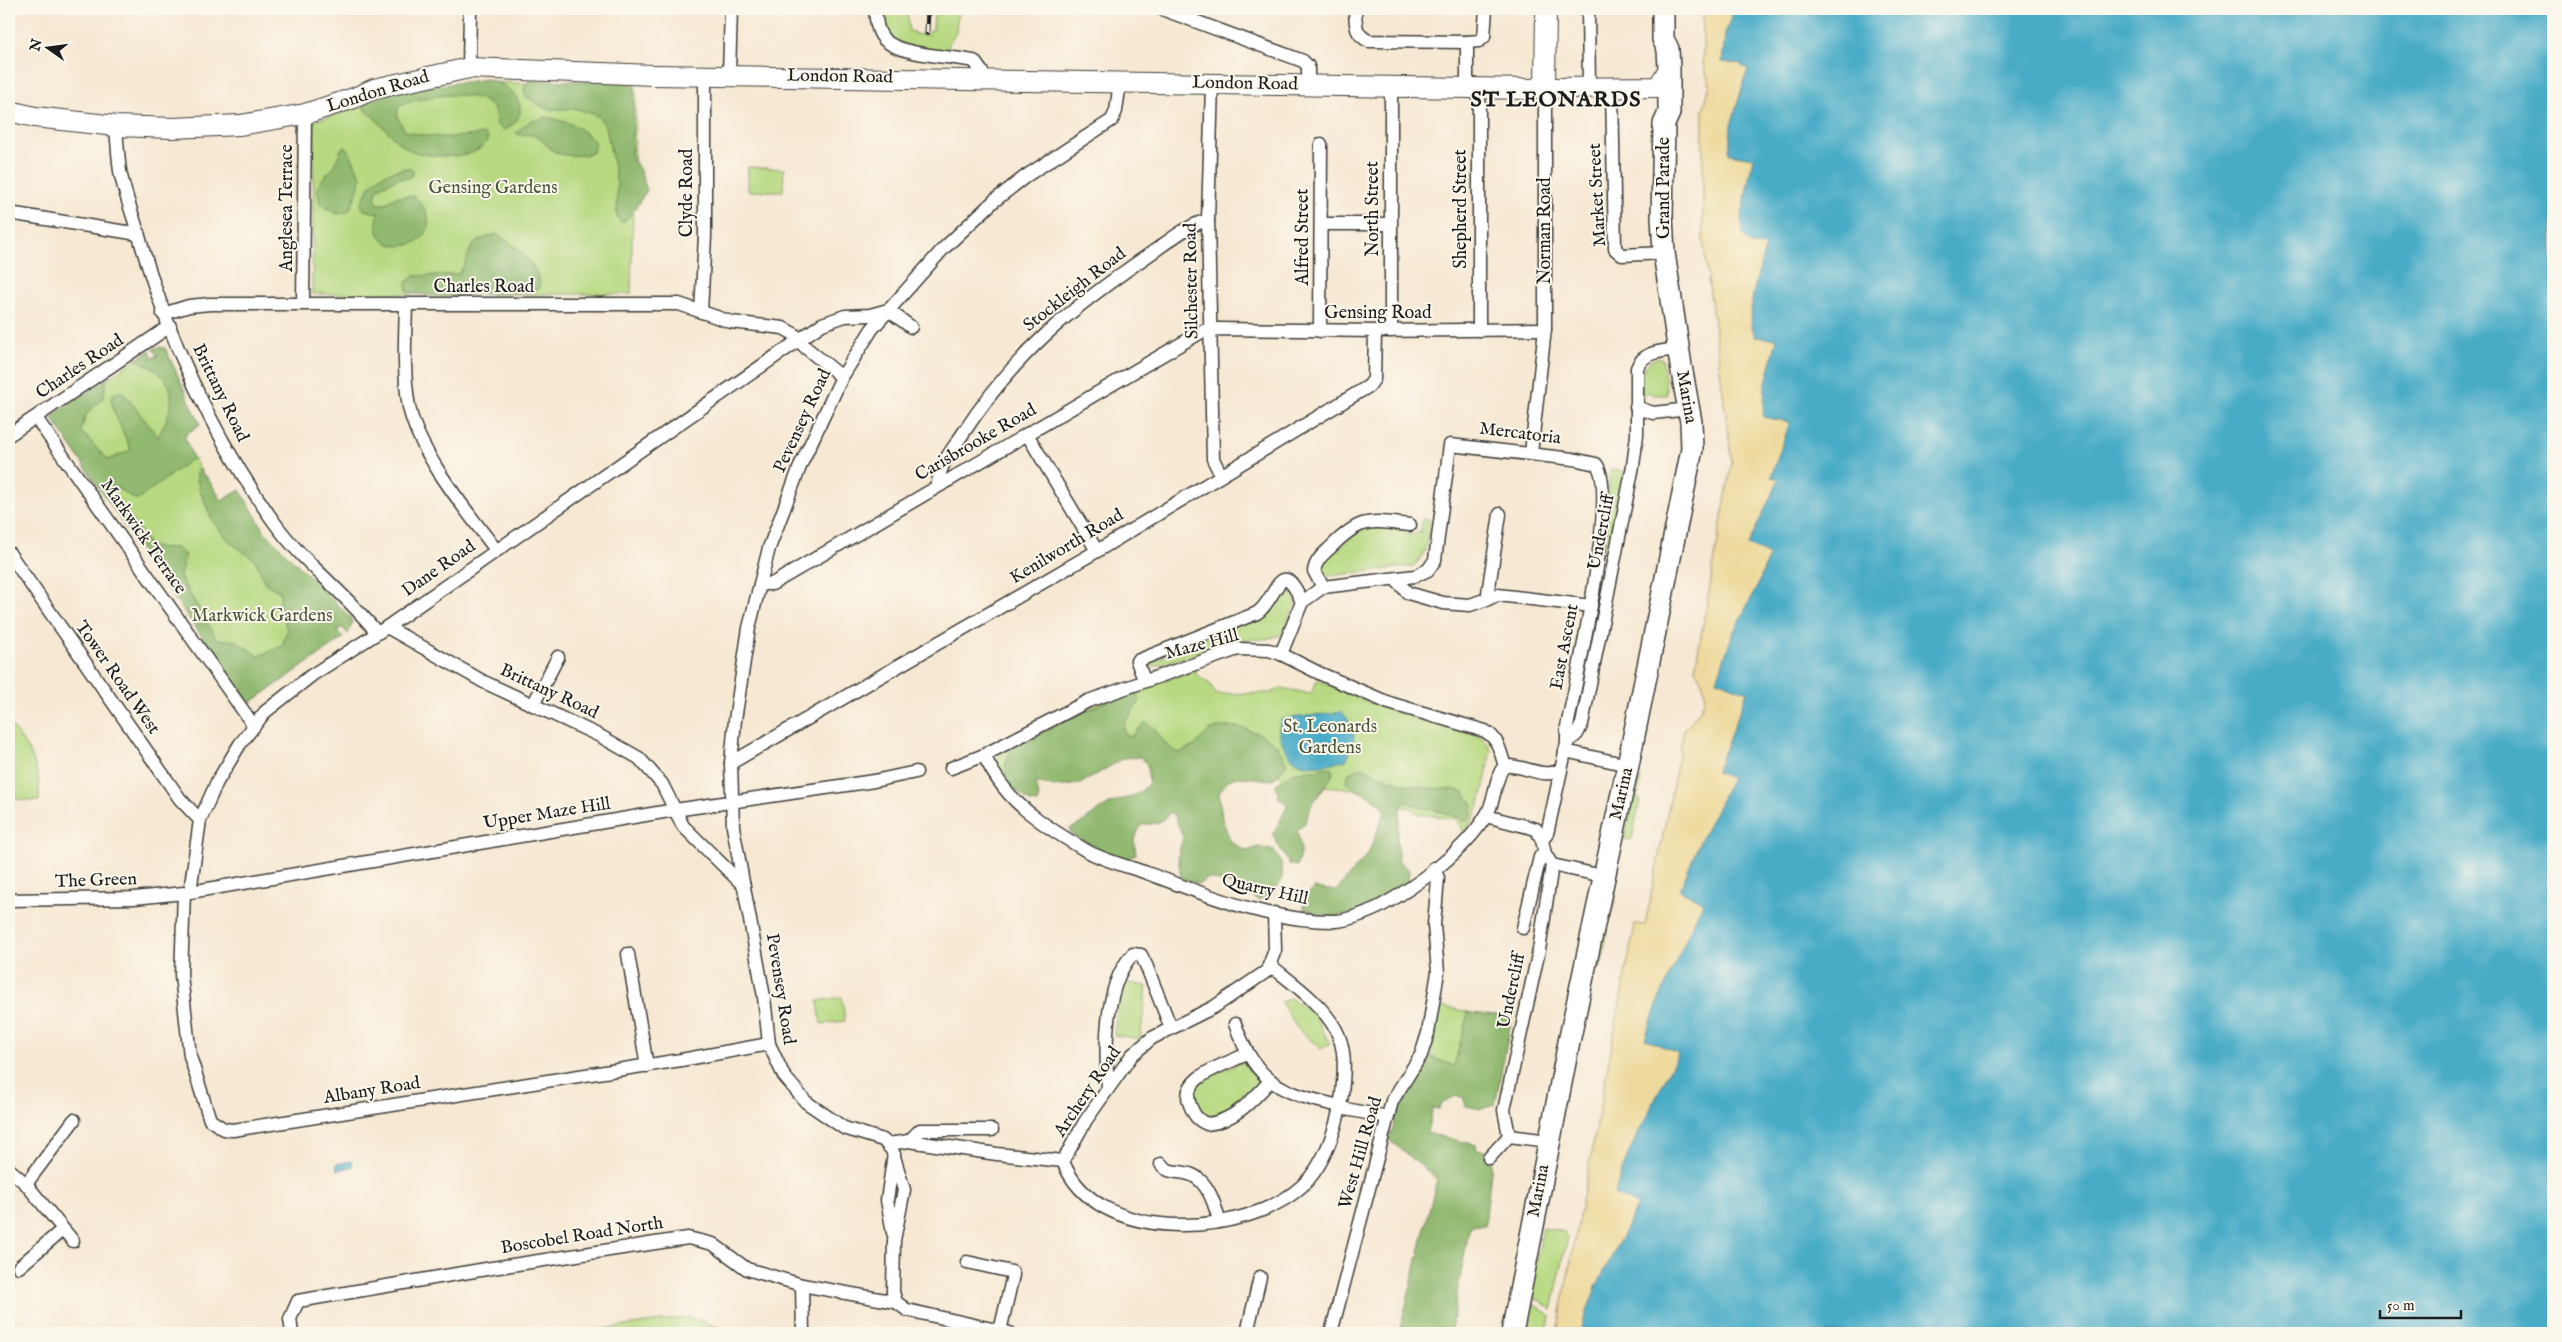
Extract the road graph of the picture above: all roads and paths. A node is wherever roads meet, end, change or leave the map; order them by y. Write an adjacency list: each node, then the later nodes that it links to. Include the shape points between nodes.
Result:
1 (470, 9): 11 (street)
2 (731, 9): 13 (street)
3 (875, 9): 15 (street, via 879,32 885,41 894,47 974,62 982,72)
4 (1162, 9): 18 (street, via 1303,61 1308,66)
5 (1356, 9): 10 (street, via 1356,30 1368,42)
6 (1486, 9): 10 (street, via 1487,32 1484,38)
7 (1546, 9): 19 (main road, Norman Road)
8 (1588, 9): 22 (street)
9 (1663, 9): 14 (highway, Grand Parade, via 1663,38 1658,50)
10 (1468, 42): 21 (street, Shepherd Street)
11 (469, 68): 12 (main road, London Road); 25 (main road, London Road, via 374,89)
12 (706, 75): 13 (main road, London Road); 37 (street, Clyde Road)
13 (729, 75): 15 (main road, London Road)
14 (1664, 78): 23 (main road, London Road); 33 (highway, Grand Parade, via 1659,112 1664,124)
15 (982, 81): 16 (main road, London Road)
16 (1120, 82): 17 (main road, London Road); 36 (street, Pevensey Road, via 1118,106 1112,120 1026,176 994,202 943,249)
17 (1212, 84): 18 (main road, London Road); 29 (street, Silchester Road)
18 (1308, 85): 20 (main road, London Road)
19 (1546, 85): 21 (main road, London Road, via 1533,89); 22 (main road, London Road); 41 (street, Norman Road)
20 (1391, 86): 21 (main road, London Road); 31 (street, North Street)
21 (1473, 87): 43 (street, Shepherd Street)
22 (1589, 88): 23 (main road, London Road)
23 (1612, 88): 33 (street, Market Street, via 1615,249 1622,255)
24 (9, 111): 26 (main road, London Road)
25 (305, 114): 26 (main road, London Road, via 240,125); 34 (street, Anglesea Terrace)
26 (116, 126): 32 (street, Brittany Road, via 120,172)
27 (1321, 144): 30 (street, Alfred Street)
28 (9, 213): 32 (street)
29 (1208, 220): 42 (street, Silchester Road); 58 (street, Stockleigh Road, via 1191,226 1101,287 1033,345 1010,369 968,425 946,458 938,476)
30 (1321, 224): 31 (street); 44 (street, Alfred Street)
31 (1390, 224): 46 (street, North Street)
32 (138, 234): 38 (street, Brittany Road)
33 (1664, 253): 48 (highway, Marina)
34 (303, 303): 35 (street, Charles Road); 38 (street, Charles Road, via 210,304)
35 (406, 304): 37 (street, Charles Road, via 680,304); 61 (street, via 405,370 413,418 423,444)
36 (888, 310): 40 (street); 47 (street, via 845,316 822,324); 49 (street, Pevensey Road)
37 (701, 312): 47 (street, Charles Road, via 731,322 783,328)
38 (163, 314): 39 (street, Brittany Road)
39 (170, 326): 52 (street, Charles Road); 70 (street, Brittany Road, via 201,402 275,524 356,608)
40 (911, 327)
41 (1545, 329): 43 (street, Gensing Road); 55 (street, Norman Road)
42 (1211, 330): 44 (street, Gensing Road); 53 (street, Carisbrooke Road, via 1203,331); 57 (street, Silchester Road, via 1213,459)
43 (1479, 330): 46 (street, Gensing Road)
44 (1320, 331): 45 (street, Gensing Road)
45 (1374, 331): 46 (street, Gensing Road); 57 (street, Kenilworth Road, via 1374,379 1369,386)
46 (1390, 331)
47 (798, 340): 49 (street, Charles Road); 61 (street, Dane Road)
48 (1678, 349): 50 (street, Undercliff, via 1648,356 1639,362); 51 (highway, Marina)
49 (842, 377): 65 (street, Pevensey Road, via 788,496)
50 (1636, 407): 51 (street, via 1653,413); 76 (street, Undercliff, via 1633,466 1582,724)
51 (1689, 409): 79 (highway, Marina, via 1693,434 1689,466)
52 (36, 418): 54 (street, Charles Road); 75 (street, Markwick Terrace)
53 (1027, 434): 58 (street, Carisbrooke Road); 62 (street)
54 (9, 435)
55 (1531, 453): 56 (street, Mercatoria); 64 (street, Mercatoria, via 1453,443 1448,448 1434,560 1423,574)
56 (1590, 462): 69 (street, East Ascent, via 1599,468 1603,476)
57 (1221, 475): 62 (street, Kenilworth Road)
58 (938, 486): 65 (street, Carisbrooke Road, via 772,584)
59 (1500, 514): 67 (street)
60 (1410, 525): 66 (street, via 1372,521 1348,530 1316,562 1314,570)
61 (496, 550): 70 (street, Dane Road)
62 (1097, 551): 78 (street, Kenilworth Road)
63 (9, 553): 87 (street, Tower Road West, via 180,799)
64 (1394, 579): 66 (street); 67 (street, via 1408,593 1431,600 1470,605)
65 (760, 584): 78 (street, Pevensey Road, via 749,628)
66 (1323, 587): 68 (street)
67 (1487, 600): 69 (street, via 1498,595)
68 (1302, 602): 71 (street); 73 (street, via 1294,584 1281,581 1264,608 1257,613 1137,661)
69 (1591, 606): 76 (street, East Ascent, via 1567,727)
70 (382, 630): 74 (street, Brittany Road); 75 (street, Dane Road, via 290,691)
71 (1280, 654): 73 (street, Maze Hill, via 1269,650 1238,649); 80 (street, Maze Hill, via 1389,703 1485,731 1498,742)
72 (558, 657): 74 (street)
73 (1144, 680): 77 (street, Maze Hill, via 1062,712)
74 (533, 705): 85 (street, Brittany Road, via 639,758 662,784)
75 (254, 726): 87 (street, Dane Road, via 217,782)
76 (1566, 747): 79 (street); 82 (street, East Ascent)
77 (984, 755): 81 (street, Maze Hill); 95 (street, Quarry Hill, via 992,774 1009,796 1088,852 1200,893)
78 (731, 763): 84 (street, Pevensey Road)
79 (1628, 765): 91 (highway, Marina)
80 (1505, 766): 82 (street, via 1548,773); 86 (street, Quarry Hill, via 1500,772)
81 (951, 768)
82 (1561, 769): 88 (street, East Ascent, via 1547,834)
83 (916, 772): 84 (street, Upper Maze Hill)
84 (733, 801): 85 (street, Upper Maze Hill); 92 (street, Pevensey Road, via 733,827)
85 (675, 810): 92 (street, via 683,826); 93 (street, Upper Maze Hill)
86 (1486, 816): 88 (street, via 1536,828); 90 (street, Quarry Hill, via 1466,841)
87 (200, 820): 93 (street, Dane Road)
88 (1542, 840): 89 (street)
89 (1548, 860): 91 (street); 96 (street, via 1540,857); 110 (street, Undercliff, via 1539,950 1504,1110)
90 (1434, 868): 95 (street, Quarry Hill, via 1400,894 1357,916 1338,921); 107 (street, West Hill Road, via 1438,878 1434,925 1438,972 1434,1000 1421,1055 1392,1101)
91 (1603, 876): 112 (highway, Marina)
92 (744, 886): 101 (street, Pevensey Road, via 764,996)
93 (187, 893): 94 (street, The Green, via 134,898); 103 (street, Albany Road, via 181,975 190,1056 209,1117 224,1129)
94 (9, 900)
95 (1274, 914): 98 (street, via 1275,950)
96 (1523, 928)
97 (628, 954): 103 (street)
98 (1270, 965): 100 (street, Archery Road, via 1214,1007); 106 (street, Archery Road, via 1319,1006 1336,1028 1345,1065)
99 (1234, 1024): 102 (street)
100 (1171, 1028): 105 (street, Archery Road, via 1152,1038 1132,1055); 105 (street, via 1141,955 1132,954 1121,972 1112,999 1108,1030)
101 (769, 1044): 103 (street, Albany Road); 113 (street, Pevensey Road, via 784,1076 806,1102 844,1128 883,1140)
102 (1246, 1054): 104 (street); 104 (street, via 1194,1080 1188,1089 1195,1116 1207,1124 1229,1117 1245,1107)
103 (647, 1066)
104 (1270, 1081): 106 (street, via 1284,1090)
105 (1108, 1088): 115 (street, Archery Road)
106 (1340, 1107): 107 (street); 119 (street, Archery Road, via 1327,1150 1302,1186 1272,1206)
107 (1388, 1117): 131 (street, West Hill Road)
108 (74, 1120): 118 (street)
109 (992, 1130): 111 (street, via 920,1130)
110 (1509, 1136): 112 (street); 114 (street)
111 (909, 1141): 113 (street); 115 (street)
112 (1549, 1141): 132 (highway, Marina)
113 (891, 1149): 126 (street, via 887,1200 894,1240 893,1292)
114 (1489, 1158)
115 (1063, 1161): 119 (street, Archery Road, via 1069,1177 1093,1199 1113,1211 1180,1227)
116 (1161, 1164): 119 (street, via 1170,1172 1187,1173 1204,1185)
117 (9, 1169): 118 (street)
118 (26, 1184): 120 (street)
119 (1219, 1222)
120 (62, 1230): 121 (street); 123 (street)
121 (73, 1241)
122 (967, 1262): 127 (street, via 1012,1272)
123 (19, 1267)
124 (1260, 1277): 130 (street)
125 (802, 1285): 126 (street, Boscobel Road North); 128 (street, Boscobel Road North, via 747,1270 713,1244 688,1238 298,1301 290,1319); 129 (street)
126 (896, 1302): 127 (street, Boscobel Road North, via 907,1310)
127 (1005, 1332)
128 (292, 1333)
129 (803, 1333)
130 (1247, 1333)
131 (1331, 1333)
132 (1512, 1333)

